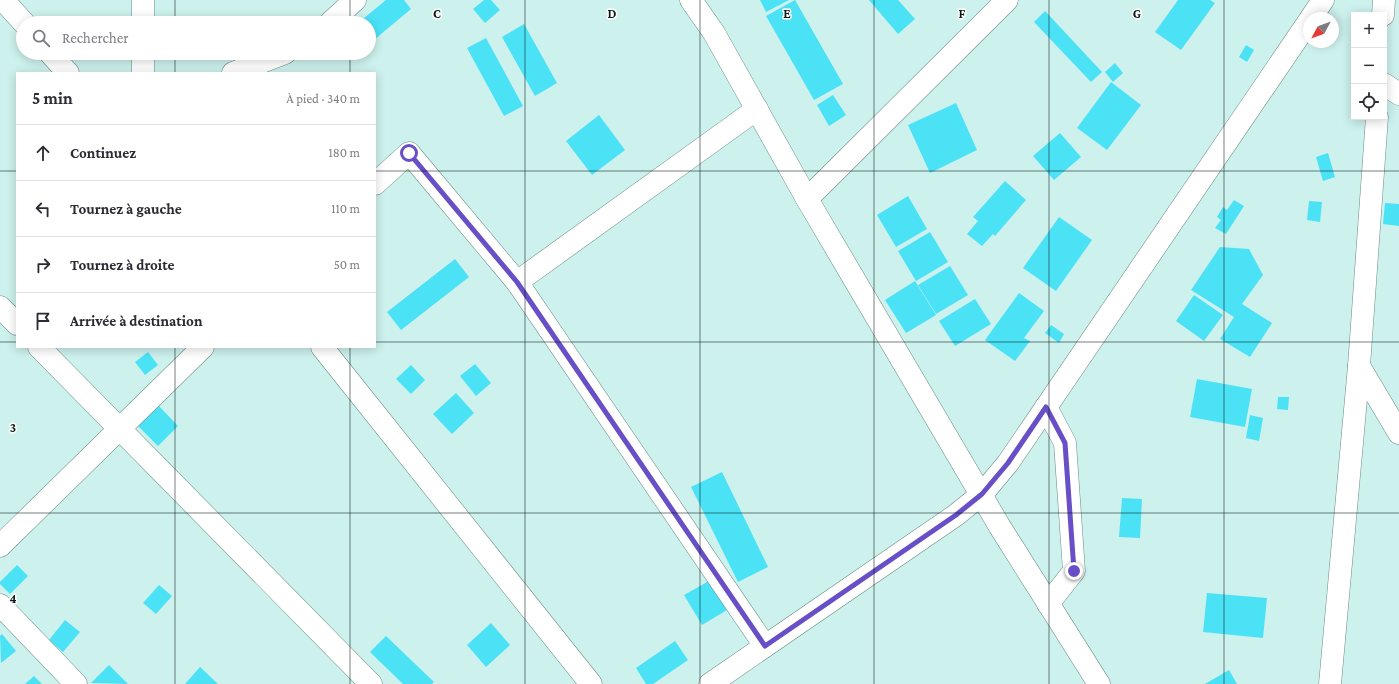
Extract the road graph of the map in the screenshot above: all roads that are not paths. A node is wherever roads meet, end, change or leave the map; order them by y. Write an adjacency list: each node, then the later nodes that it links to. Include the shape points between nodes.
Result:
1 (3, 0): 9 (main road)
2 (143, 0): 10 (main road)
3 (355, 0): 11 (main road)
4 (691, 0): 20 (main road, via 714,34)
5 (1007, 0): 23 (main road)
6 (1384, 0): 8 (main road)
7 (1312, 10): 31 (main road)
8 (1383, 12)
9 (18, 16)
10 (143, 16)
11 (338, 16)
12 (56, 60): 15 (main road)
13 (143, 60): 16 (main road)
14 (267, 60): 17 (main road)
15 (67, 72)
16 (143, 72)
17 (237, 72)
18 (1387, 86): 19 (main road)
19 (1399, 94)
20 (757, 110): 23 (main road); 24 (main road)
21 (1378, 120): 30 (main road)
22 (376, 183): 24 (main road, via 409,153)
23 (807, 200): 34 (main road)
24 (517, 282): 38 (main road)
25 (0, 307): 26 (main road)
26 (16, 323)
27 (40, 348): 32 (main road)
28 (202, 348): 32 (main road)
29 (323, 348): 41 (main road)
30 (1359, 366): 33 (main road); 44 (main road)
31 (1046, 407): 34 (main road, via 1008,463); 36 (main road, via 1065,443 1074,571)
32 (120, 429): 35 (main road); 40 (main road)
33 (1399, 432)
34 (982, 494): 36 (main road); 38 (main road, via 956,515)
35 (0, 546)
36 (1048, 604): 43 (main road)
37 (0, 605): 39 (main road)
38 (765, 646): 42 (main road)
39 (76, 684)
40 (371, 684)
41 (591, 684)
42 (710, 684)
43 (1099, 684)
44 (1330, 684)

